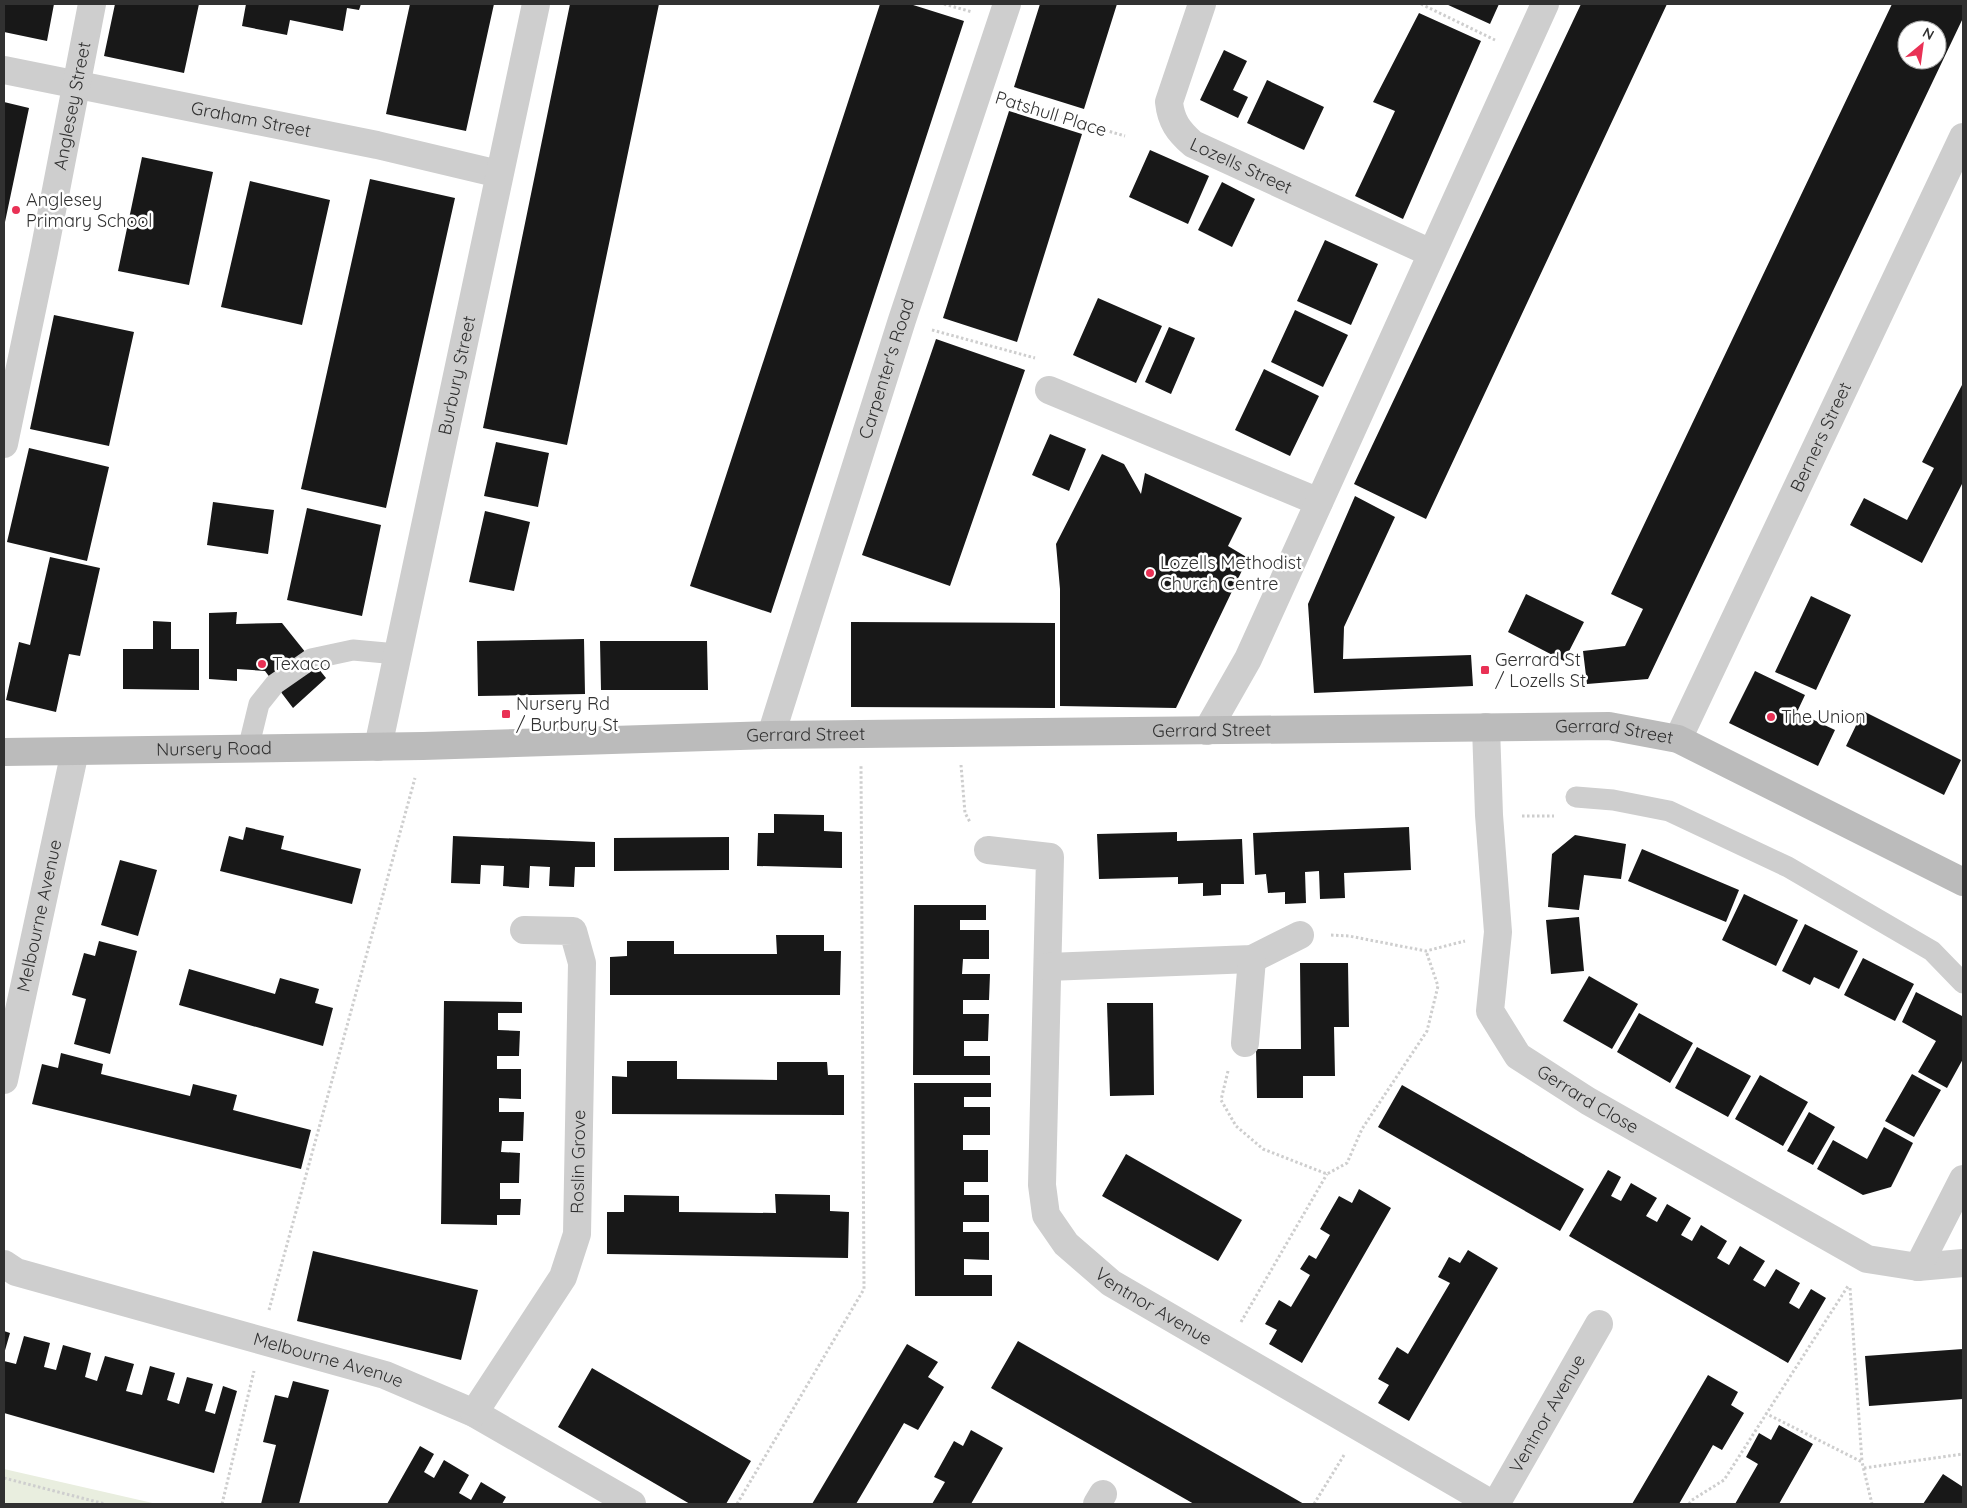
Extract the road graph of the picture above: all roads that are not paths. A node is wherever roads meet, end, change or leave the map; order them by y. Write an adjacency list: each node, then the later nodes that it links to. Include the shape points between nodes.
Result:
1 (92, 4): 7 (street, Anglesey Street)
2 (536, 4): 9 (street, Burbury Street)
3 (1007, 4): 17 (street, Carpenter's Road)
4 (1202, 4): 10 (street, Lozells Street, via 1169,102 1171,118 1179,132 1192,144)
5 (1545, 4): 10 (street)
6 (4, 70): 7 (street, Graham Street)
7 (75, 85): 9 (street, Graham Street, via 377,145); 12 (street, Anglesey Street)
8 (1963, 137): 18 (street, Berners Street)
9 (499, 174): 14 (street, Burbury Street)
10 (1431, 253): 13 (street)
11 (1049, 390): 13 (street)
12 (4, 444)
13 (1319, 502): 16 (street, via 1248,658)
14 (397, 654): 20 (street, Burbury Street); 21 (lane, via 353,650 311,659 275,684 259,704)
15 (1486, 727): 16 (main road, Gerrard Street); 18 (main road, Gerrard Street, via 1609,726); 37 (street, Gerrard Close, via 1498,932 1490,1011 1518,1056 1588,1101 1867,1259)
16 (1207, 731): 17 (main road, Gerrard Street)
17 (770, 735): 19 (main road, Gerrard Street)
18 (1678, 739): 26 (main road, Gerrard Street)
19 (423, 746): 20 (main road, Nursery Road)
20 (378, 747): 21 (main road, Nursery Road)
21 (248, 749): 23 (main road, Nursery Road)
22 (4, 752): 23 (main road, Nursery Road)
23 (75, 752): 33 (street, Melbourne Avenue)
24 (1576, 797): 31 (lane, via 1613,800 1669,811 1788,867 1932,951)
25 (988, 850): 30 (street, Ventnor Avenue, via 1050,857)
26 (1963, 882)
27 (524, 930): 39 (street, Roslin Grove, via 573,931 582,963 577,1234 563,1277)
28 (1300, 935): 29 (street)
29 (1252, 959): 30 (street); 32 (street)
30 (1048, 967): 41 (street, Ventnor Avenue, via 1042,1185 1046,1215 1066,1244 1111,1283)
31 (1963, 983)
32 (1245, 1043)
33 (4, 1080)
34 (1963, 1179): 37 (street)
35 (1963, 1263): 37 (street, Gerrard Close)
36 (4, 1264): 39 (street, Melbourne Avenue, via 16,1272 385,1375)
37 (1918, 1267)
38 (1599, 1324): 42 (street, Ventnor Avenue)
39 (474, 1413): 40 (street, Melbourne Avenue)
40 (632, 1504)
41 (1492, 1504)
42 (1496, 1504)

